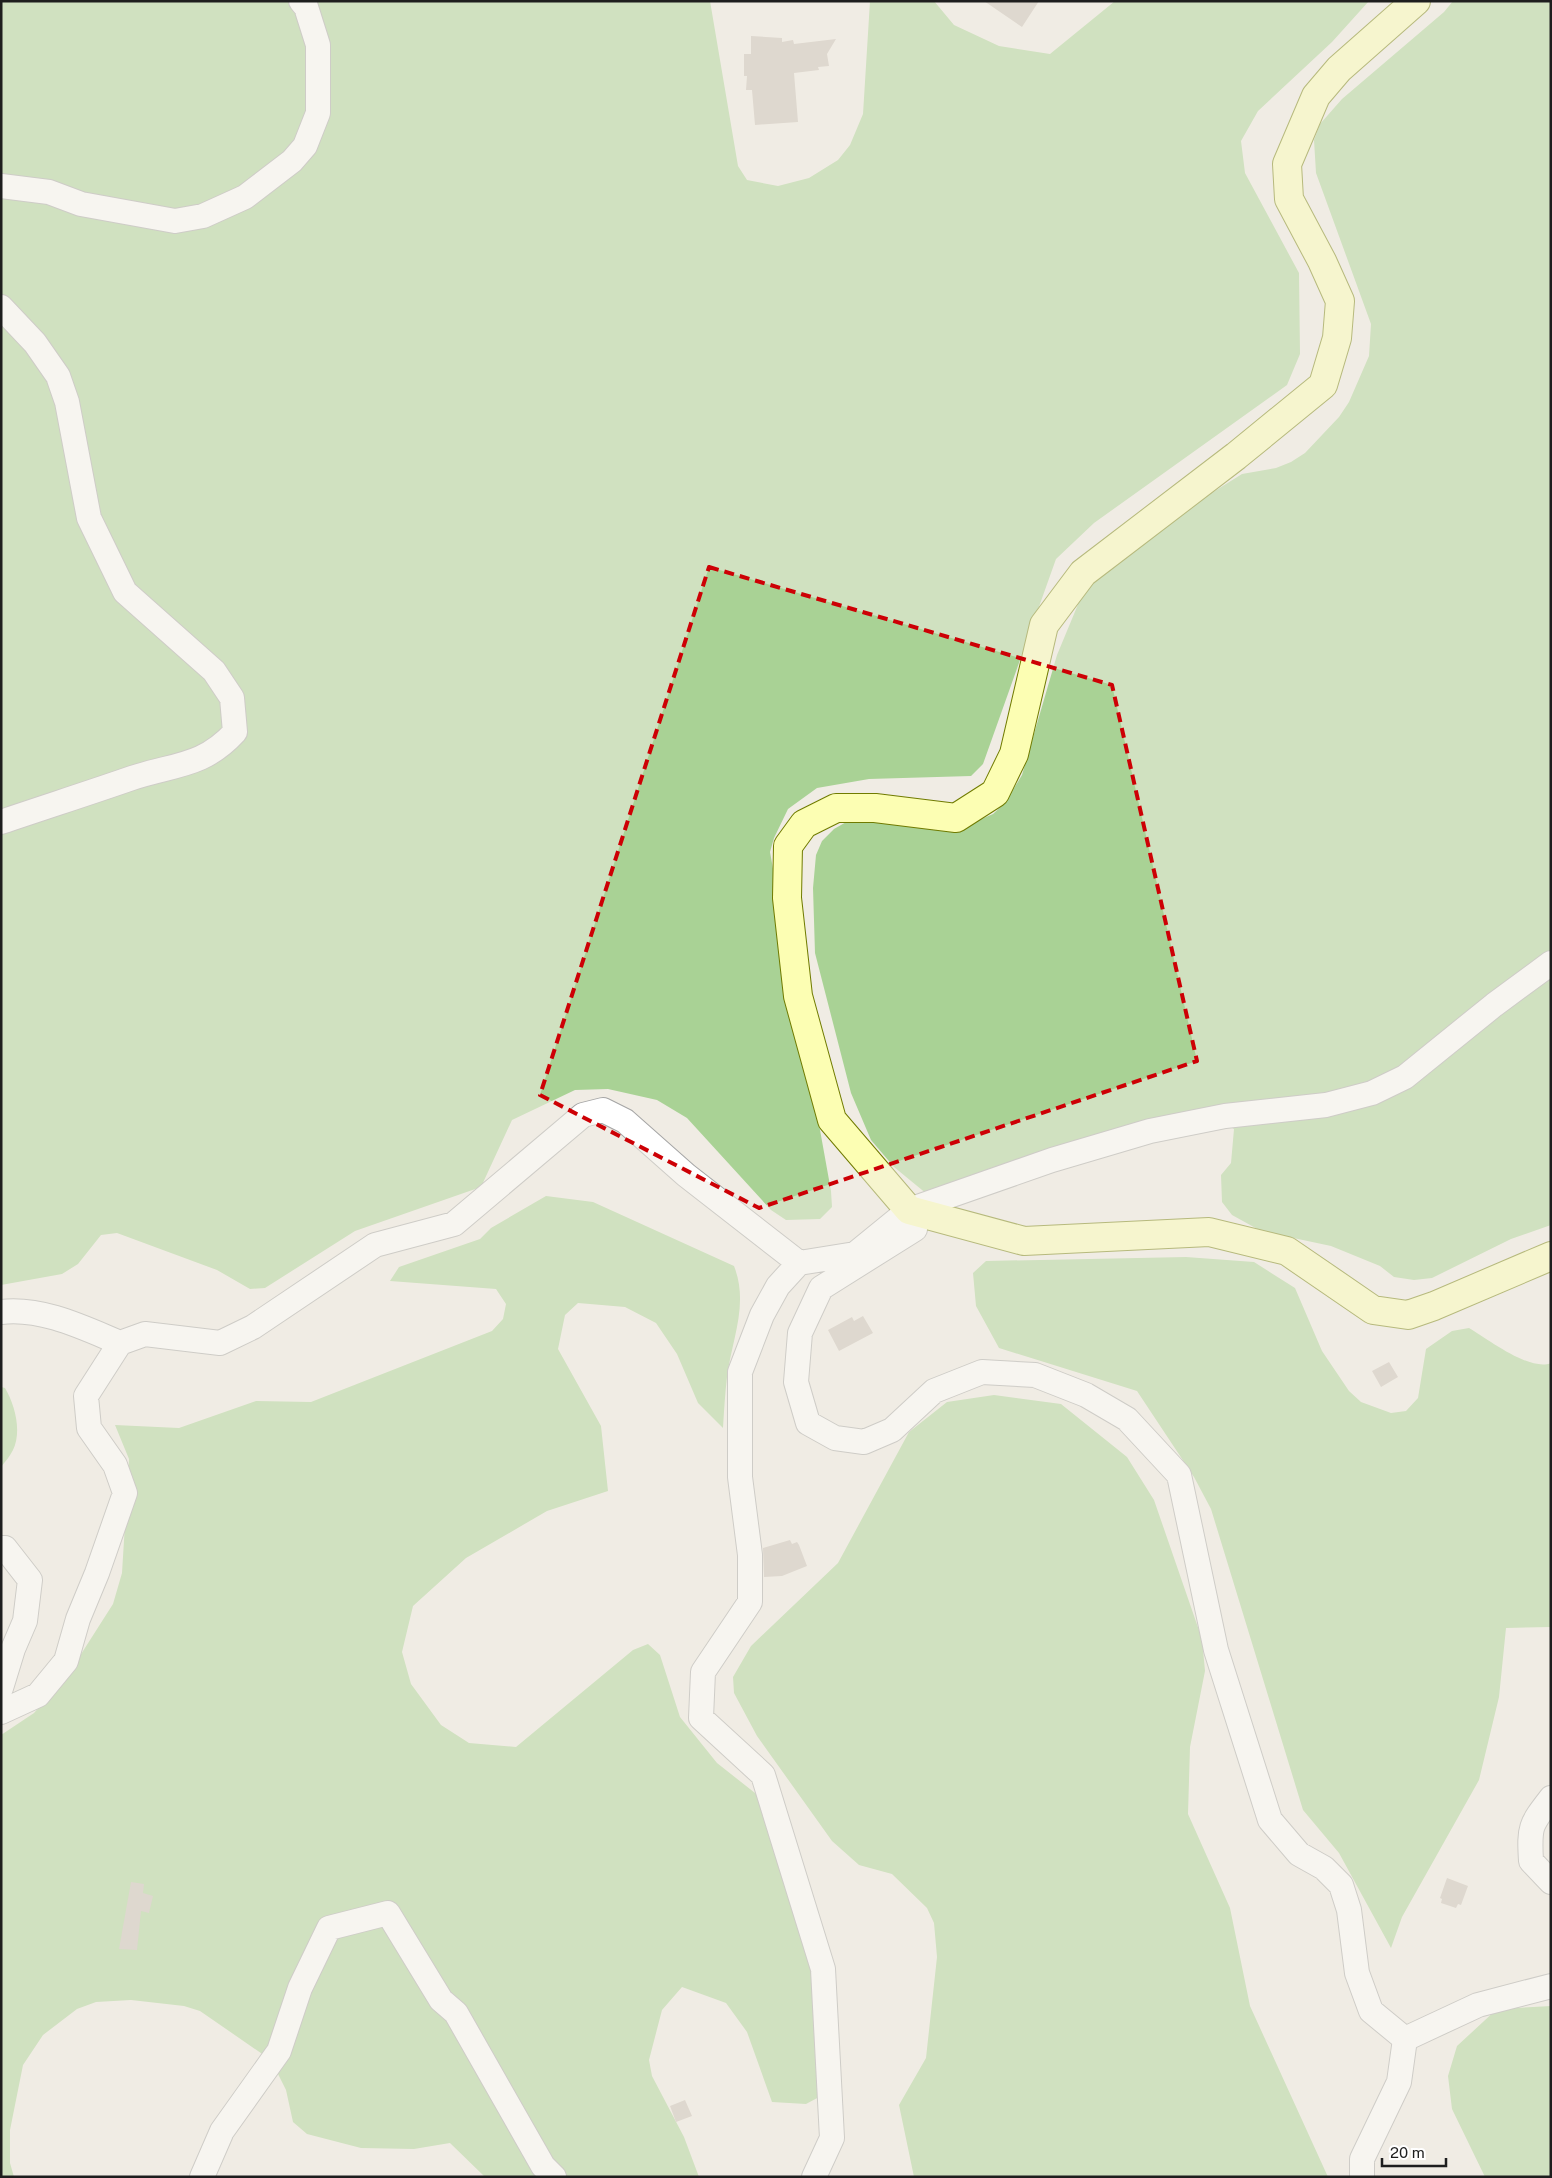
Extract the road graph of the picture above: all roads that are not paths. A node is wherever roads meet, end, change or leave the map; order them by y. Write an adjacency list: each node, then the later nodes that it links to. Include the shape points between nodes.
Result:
1 (301, 1): 3 (street, via 306,7 318,45 318,112 305,146 292,161 245,197 203,216 175,221 81,204 49,192)
2 (1416, 1): 7 (street, via 1339,69 1316,96 1287,164 1289,199 1340,301 1337,338 1323,385 1083,573 1044,625 1014,754 995,793 956,818 875,808 836,808 804,824 788,846 787,898 798,996 832,1120)
3 (1, 186)
4 (1, 307): 5 (street, via 35,343 58,376 67,402 89,518 125,592 214,671 232,698 235,732 221,747 189,764 136,777)
5 (1, 822)
6 (1551, 963): 7 (street, via 1405,1076 1372,1093 1326,1106 1224,1116 1150,1132 1052,1160)
7 (909, 1210): 8 (street, via 1024,1241 1209,1232 1287,1251 1373,1310 1408,1315); 9 (street, via 854,1254); 18 (street, via 915,1229 821,1288 800,1332 796,1382 808,1423 835,1438 864,1442 892,1430 934,1391 982,1372 1035,1375 1086,1396 1127,1419 1179,1475 1216,1650 1270,1820 1299,1854 1324,1868 1341,1885 1349,1910 1357,1973 1371,2011)
8 (1551, 1256)
9 (799, 1263): 11 (street, via 686,1175 626,1121 603,1110 583,1115 454,1224 375,1245 253,1326 220,1343 145,1334); 21 (street, via 778,1286 762,1315 740,1372 740,1477 750,1555 750,1602 703,1672 701,1718 763,1774 822,1969 832,2138)
10 (1, 1312): 11 (street, via 18,1310 73,1323)
11 (120, 1343): 14 (street, via 86,1396 89,1428 115,1465 125,1493 78,1619 66,1661 38,1695)
12 (1, 1548): 13 (street, via 5,1548 30,1580 25,1621)
13 (1, 1688)
14 (1, 1712)
15 (1551, 1798): 16 (street, via 1536,1817 1530,1833 1531,1861)
16 (1551, 1882)
17 (1551, 1986): 18 (street, via 1478,2005)
18 (1405, 2038): 22 (street, via 1398,2082 1362,2159)
19 (202, 2177): 20 (street, via 222,2130 279,2051 300,1988 329,1928 388,1914 441,2000 456,2013 542,2166)
20 (554, 2177)
21 (814, 2177)
22 (1362, 2177)

